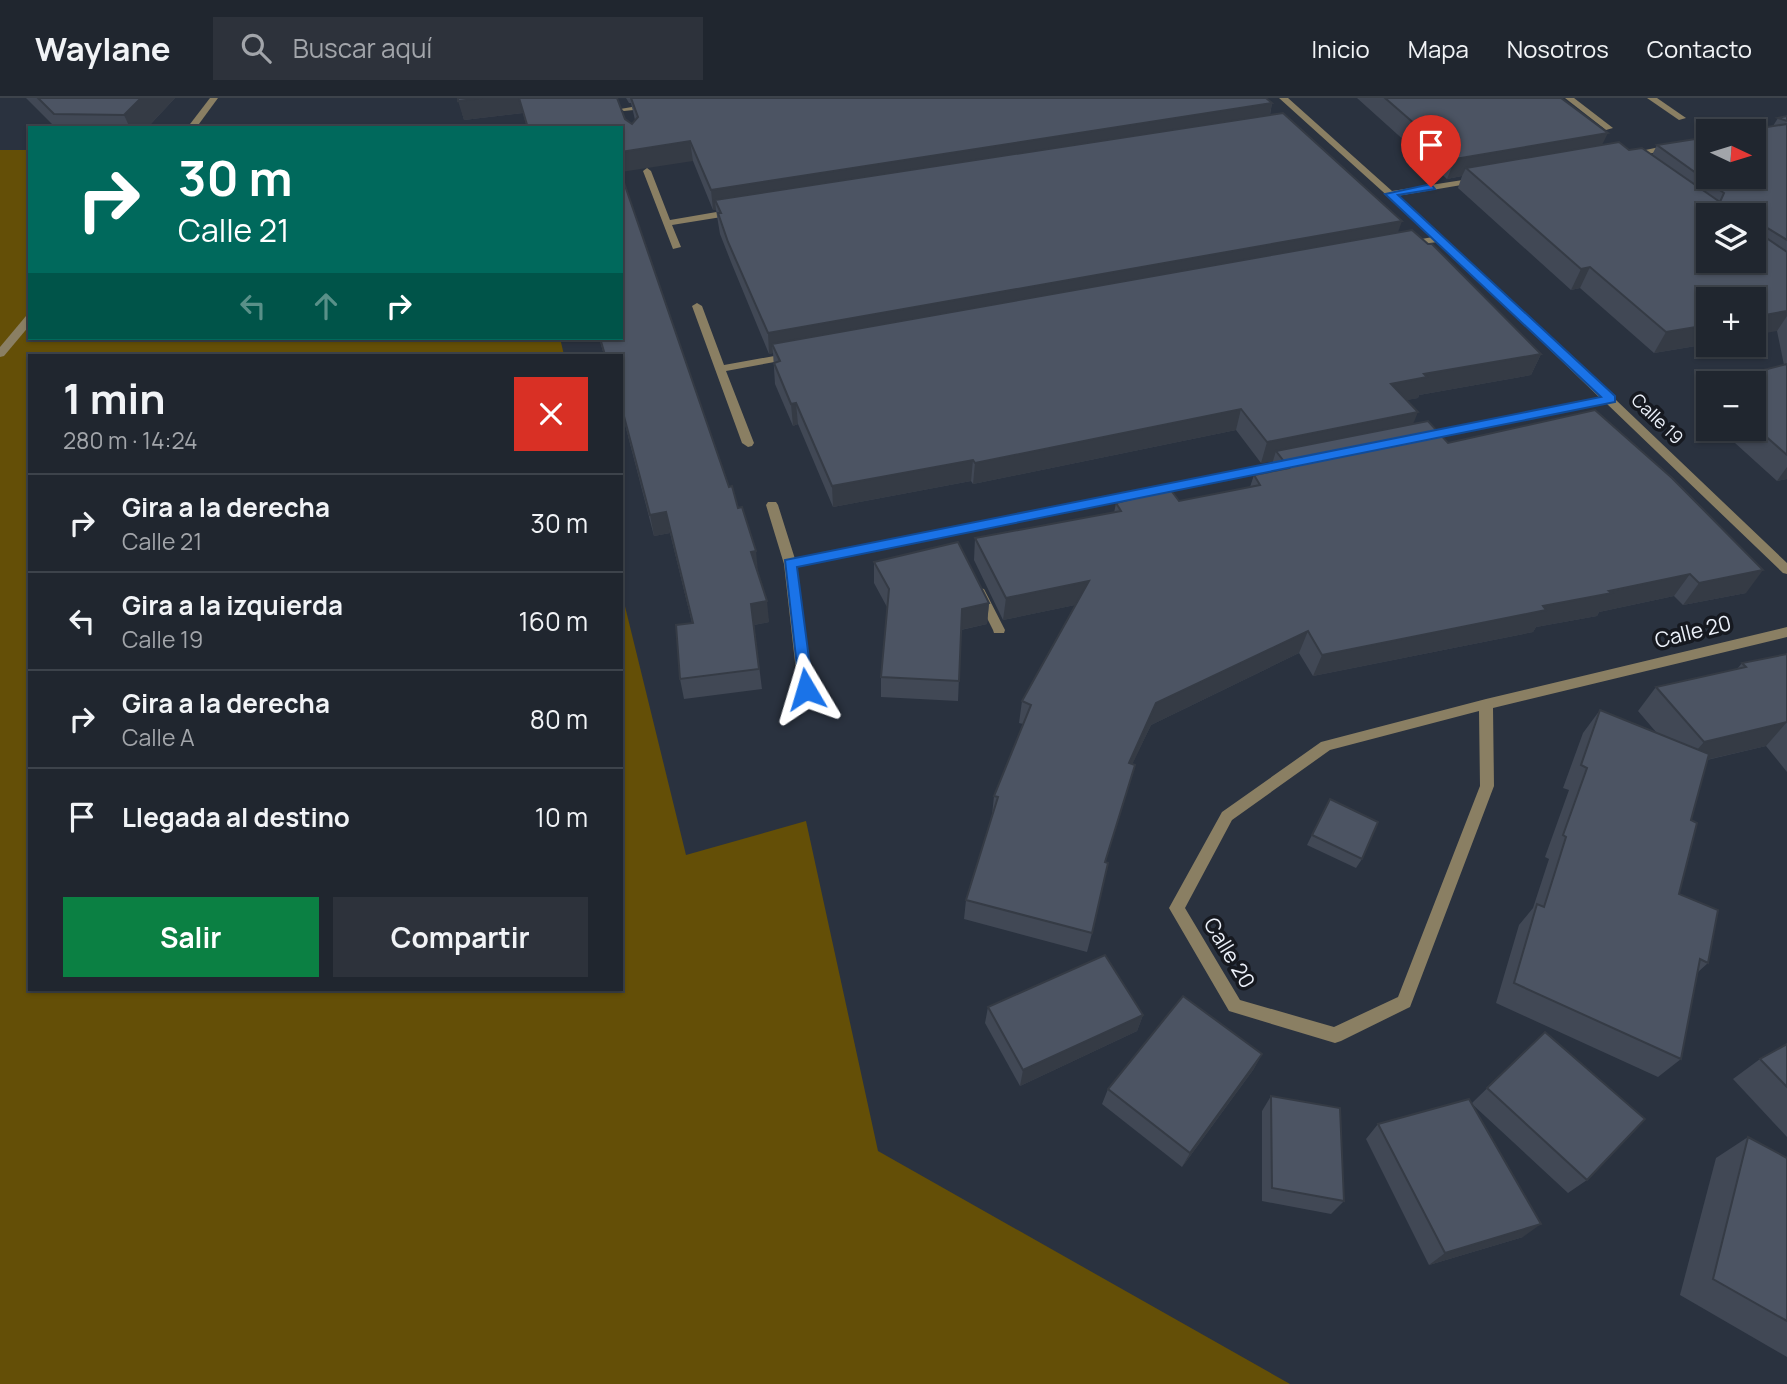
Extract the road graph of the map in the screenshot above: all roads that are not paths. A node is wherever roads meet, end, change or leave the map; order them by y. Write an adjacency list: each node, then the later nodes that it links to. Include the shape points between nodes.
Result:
1 (214, 98): 10 (street)
2 (620, 98): 7 (street)
3 (1283, 98): 16 (street, Calle 19, via 1303,122)
4 (1569, 98): 11 (street)
5 (1651, 98): 8 (street)
6 (665, 104): 7 (street)
7 (624, 109): 9 (street)
8 (1682, 118)
9 (628, 119)
10 (193, 126)
11 (1609, 128)
12 (1696, 142): 13 (street, via 1624,155)
13 (1635, 163)
14 (647, 171): 18 (street)
15 (1492, 177): 16 (street)
16 (1391, 194): 19 (street, Calle 19)
17 (748, 210): 18 (street)
18 (666, 223): 21 (street)
19 (1440, 239): 20 (street); 27 (street, Calle 19)
20 (1401, 245)
21 (676, 247)
22 (697, 306): 26 (street)
23 (28, 320): 24 (street)
24 (0, 354)
25 (802, 354): 26 (street)
26 (720, 369): 29 (street)
27 (1611, 399): 28 (street); 33 (street, Calle 19)
28 (1408, 440)
29 (748, 443)
30 (1300, 461): 32 (street, via 953,537)
31 (772, 505): 32 (street)
32 (790, 564): 37 (street)
33 (1787, 570)
34 (972, 575): 35 (street)
35 (999, 630)
36 (1787, 632): 38 (street, Calle 20)
37 (806, 689)
38 (1486, 704): 38 (street, Calle 20, via 1326,746 1227,816 1177,908 1235,1006 1335,1035 1404,1002 1487,786)

